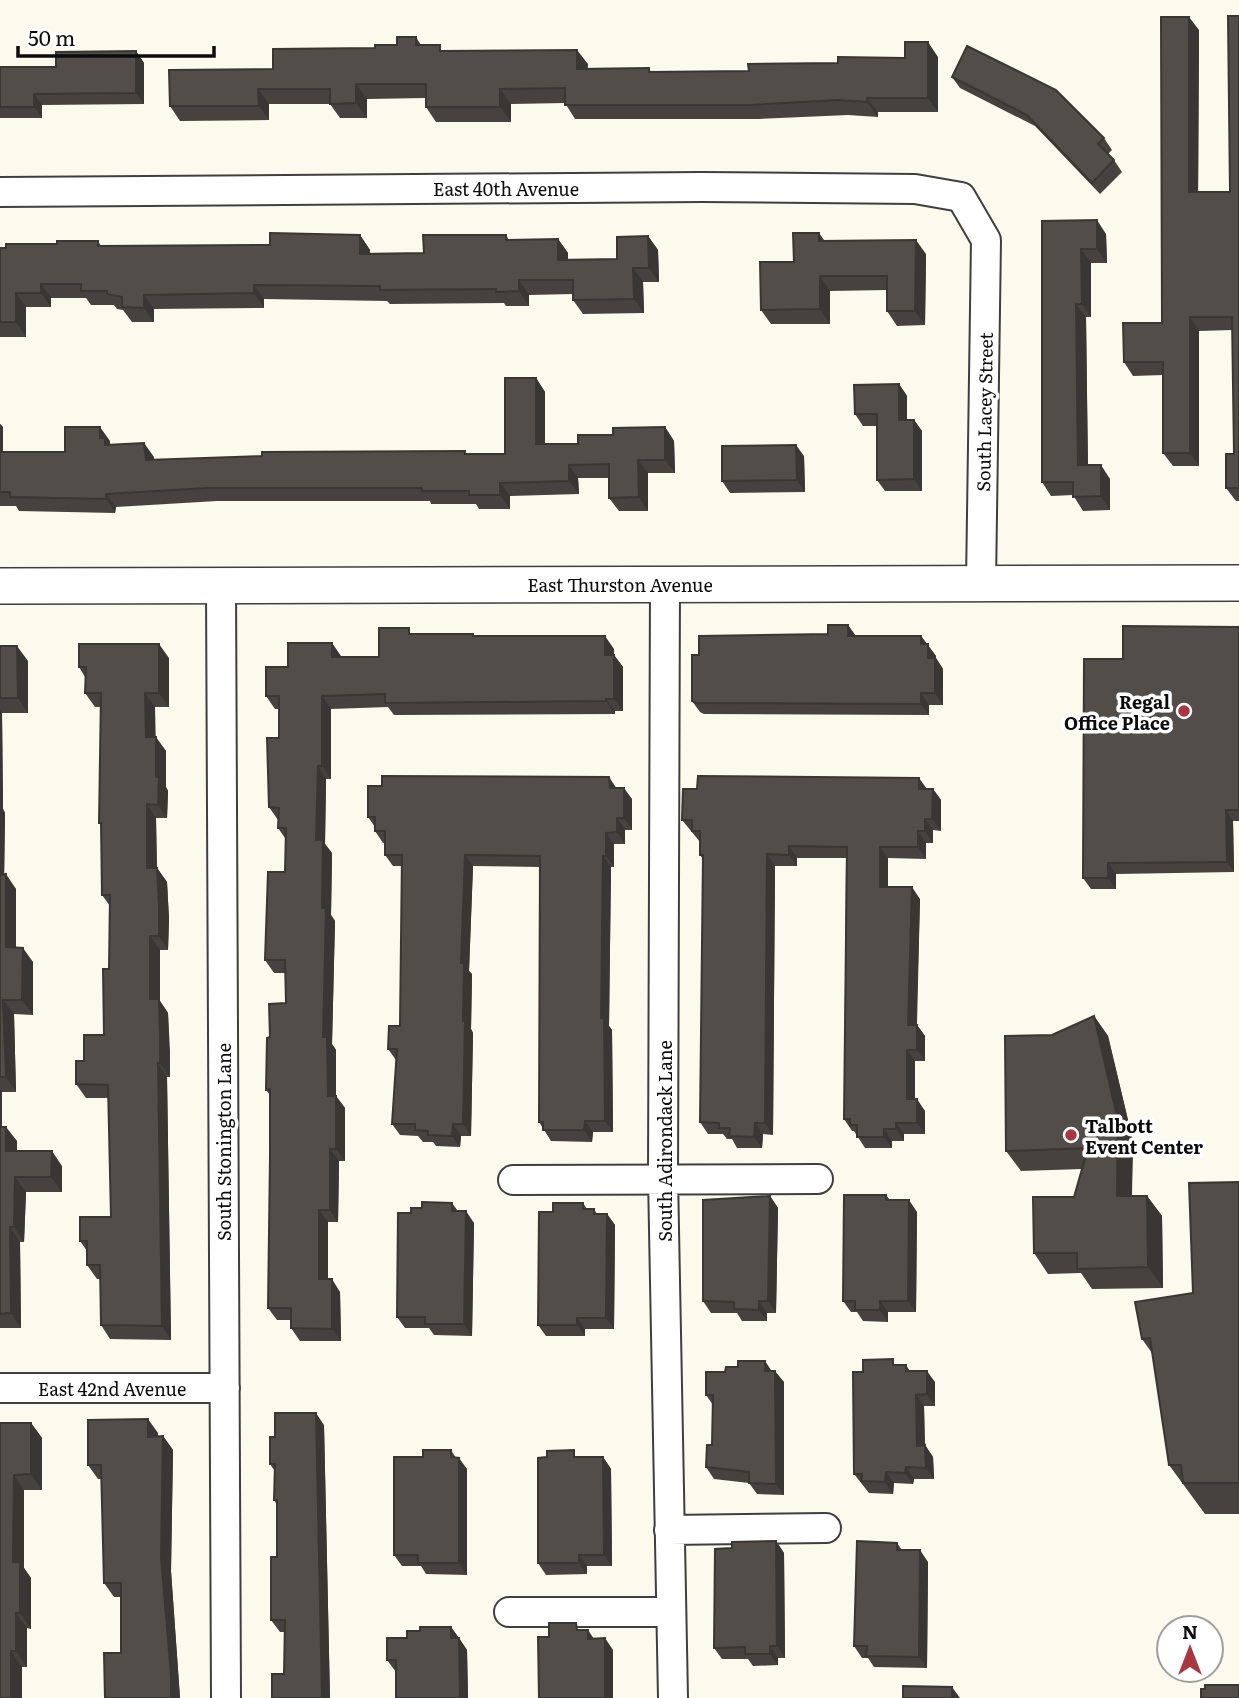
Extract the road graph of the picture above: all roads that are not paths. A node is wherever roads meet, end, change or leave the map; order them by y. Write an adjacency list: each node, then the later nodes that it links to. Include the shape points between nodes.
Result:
1 (0, 192): 2 (street, East 40th Avenue, via 915,189 961,197)
2 (986, 240): 3 (street, South Lacey Street)
3 (981, 583): 4 (street, East Thurston Avenue); 5 (street, East Thurston Avenue)
4 (1239, 583)
5 (665, 584): 7 (street, East Thurston Avenue); 8 (street, South Adirondack Lane)
6 (0, 586): 7 (street, East Thurston Avenue)
7 (221, 586): 12 (street, South Stonington Lane)
8 (663, 1177): 9 (street); 10 (street); 14 (street, South Adirondack Lane)
9 (818, 1179)
10 (513, 1180)
11 (0, 1388): 12 (street, East 42nd Avenue)
12 (225, 1388): 17 (street, South Stonington Lane)
13 (825, 1528): 14 (street)
14 (668, 1530): 16 (street, South Adirondack Lane)
15 (509, 1612): 16 (street)
16 (671, 1612): 18 (street, South Adirondack Lane)
17 (226, 1698)
18 (673, 1698)

